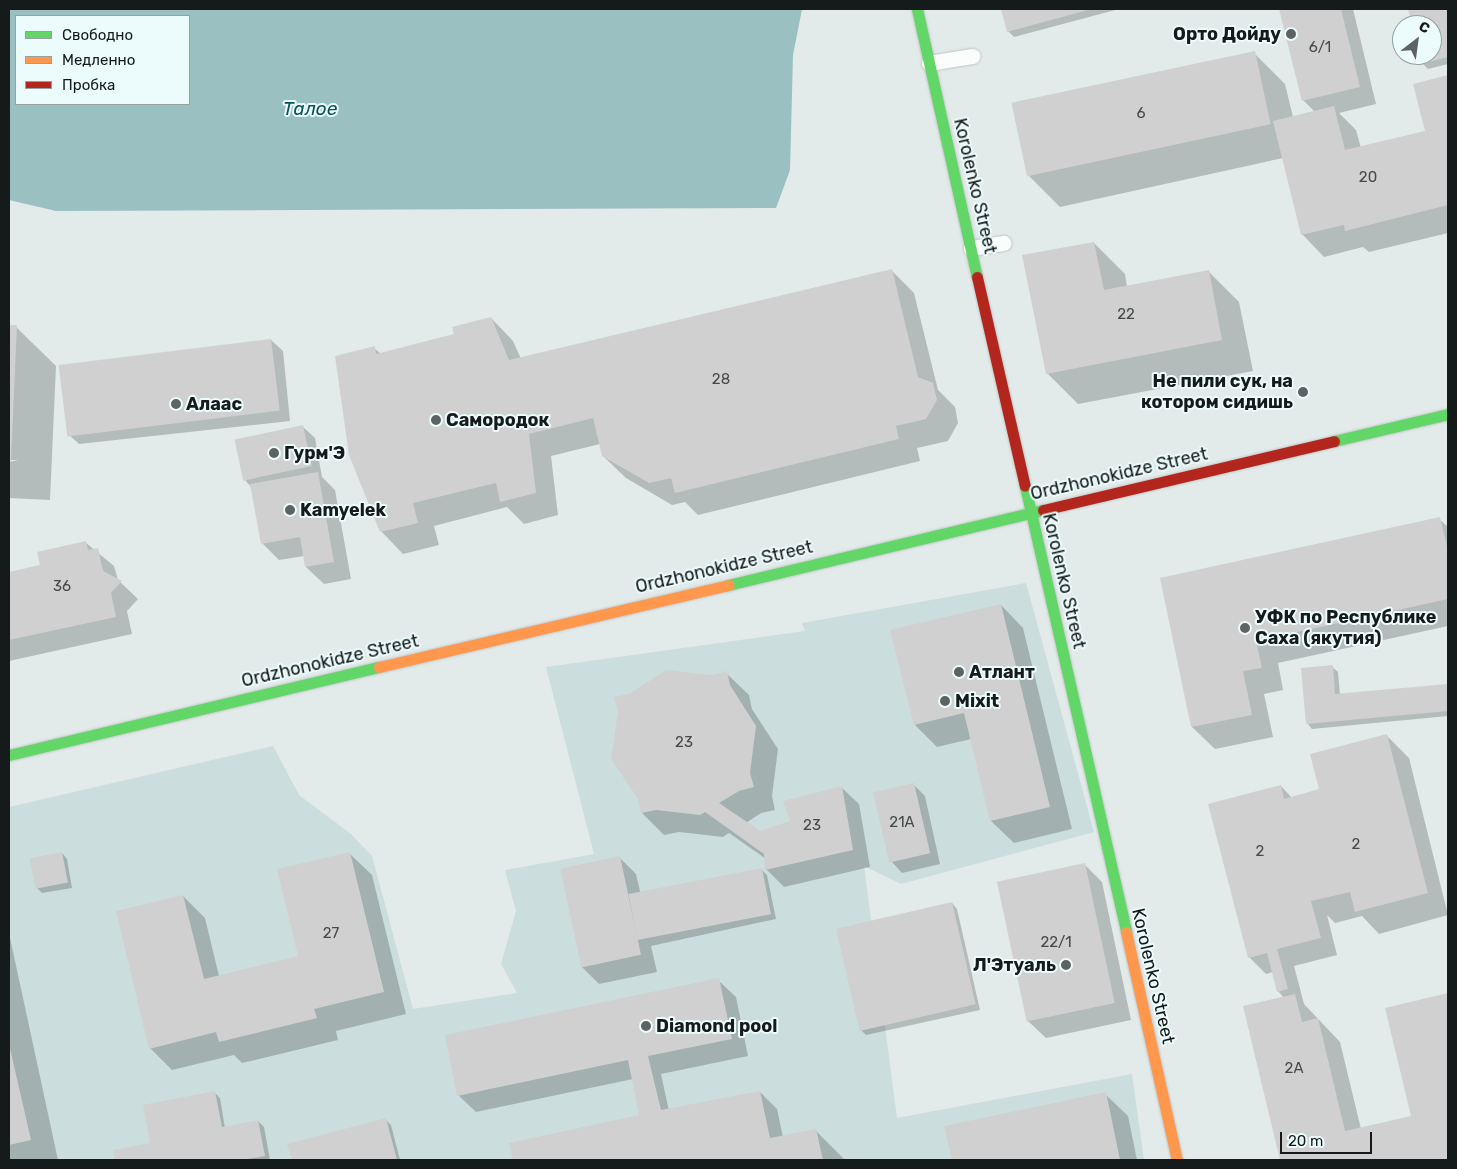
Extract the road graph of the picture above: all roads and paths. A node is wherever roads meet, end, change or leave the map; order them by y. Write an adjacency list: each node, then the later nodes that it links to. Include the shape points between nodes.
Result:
1 (917, 9): 3 (street, Korolenko Street)
2 (972, 56): 3 (lane)
3 (929, 63): 5 (street, Korolenko Street)
4 (1004, 243): 5 (lane)
5 (971, 248): 7 (street, Korolenko Street)
6 (1448, 415): 7 (street, Ordzhonokidze Street)
7 (1030, 513): 8 (street, Ordzhonokidze Street); 9 (street, Korolenko Street)
8 (9, 755)
9 (1177, 1160)

